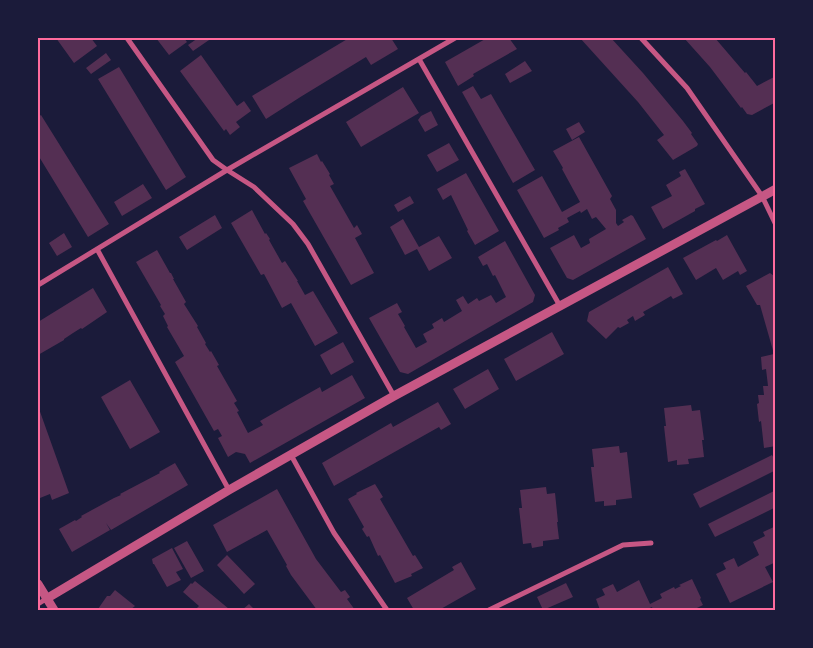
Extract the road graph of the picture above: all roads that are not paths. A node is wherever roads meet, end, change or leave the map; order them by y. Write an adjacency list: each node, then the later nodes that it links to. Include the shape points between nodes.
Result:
1 (127, 38): 5 (street, via 213,160)
2 (455, 38): 4 (street)
3 (641, 38): 7 (street, via 687,88)
4 (418, 59): 5 (street); 11 (street)
5 (227, 170): 9 (street); 12 (street, via 254,187 293,224 308,244)
6 (776, 189): 7 (street)
7 (762, 196): 8 (street); 11 (street)
8 (776, 225)
9 (97, 249): 10 (street); 14 (street)
10 (38, 285)
11 (560, 306): 12 (street)
12 (394, 396): 13 (street)
13 (291, 455): 14 (street); 20 (street, via 334,533)
14 (229, 490): 17 (street)
15 (651, 543): 21 (street, via 623,546)
16 (38, 584): 17 (street)
17 (46, 599): 18 (street); 19 (street)
18 (38, 604)
19 (54, 610)
20 (387, 610)
21 (489, 610)

